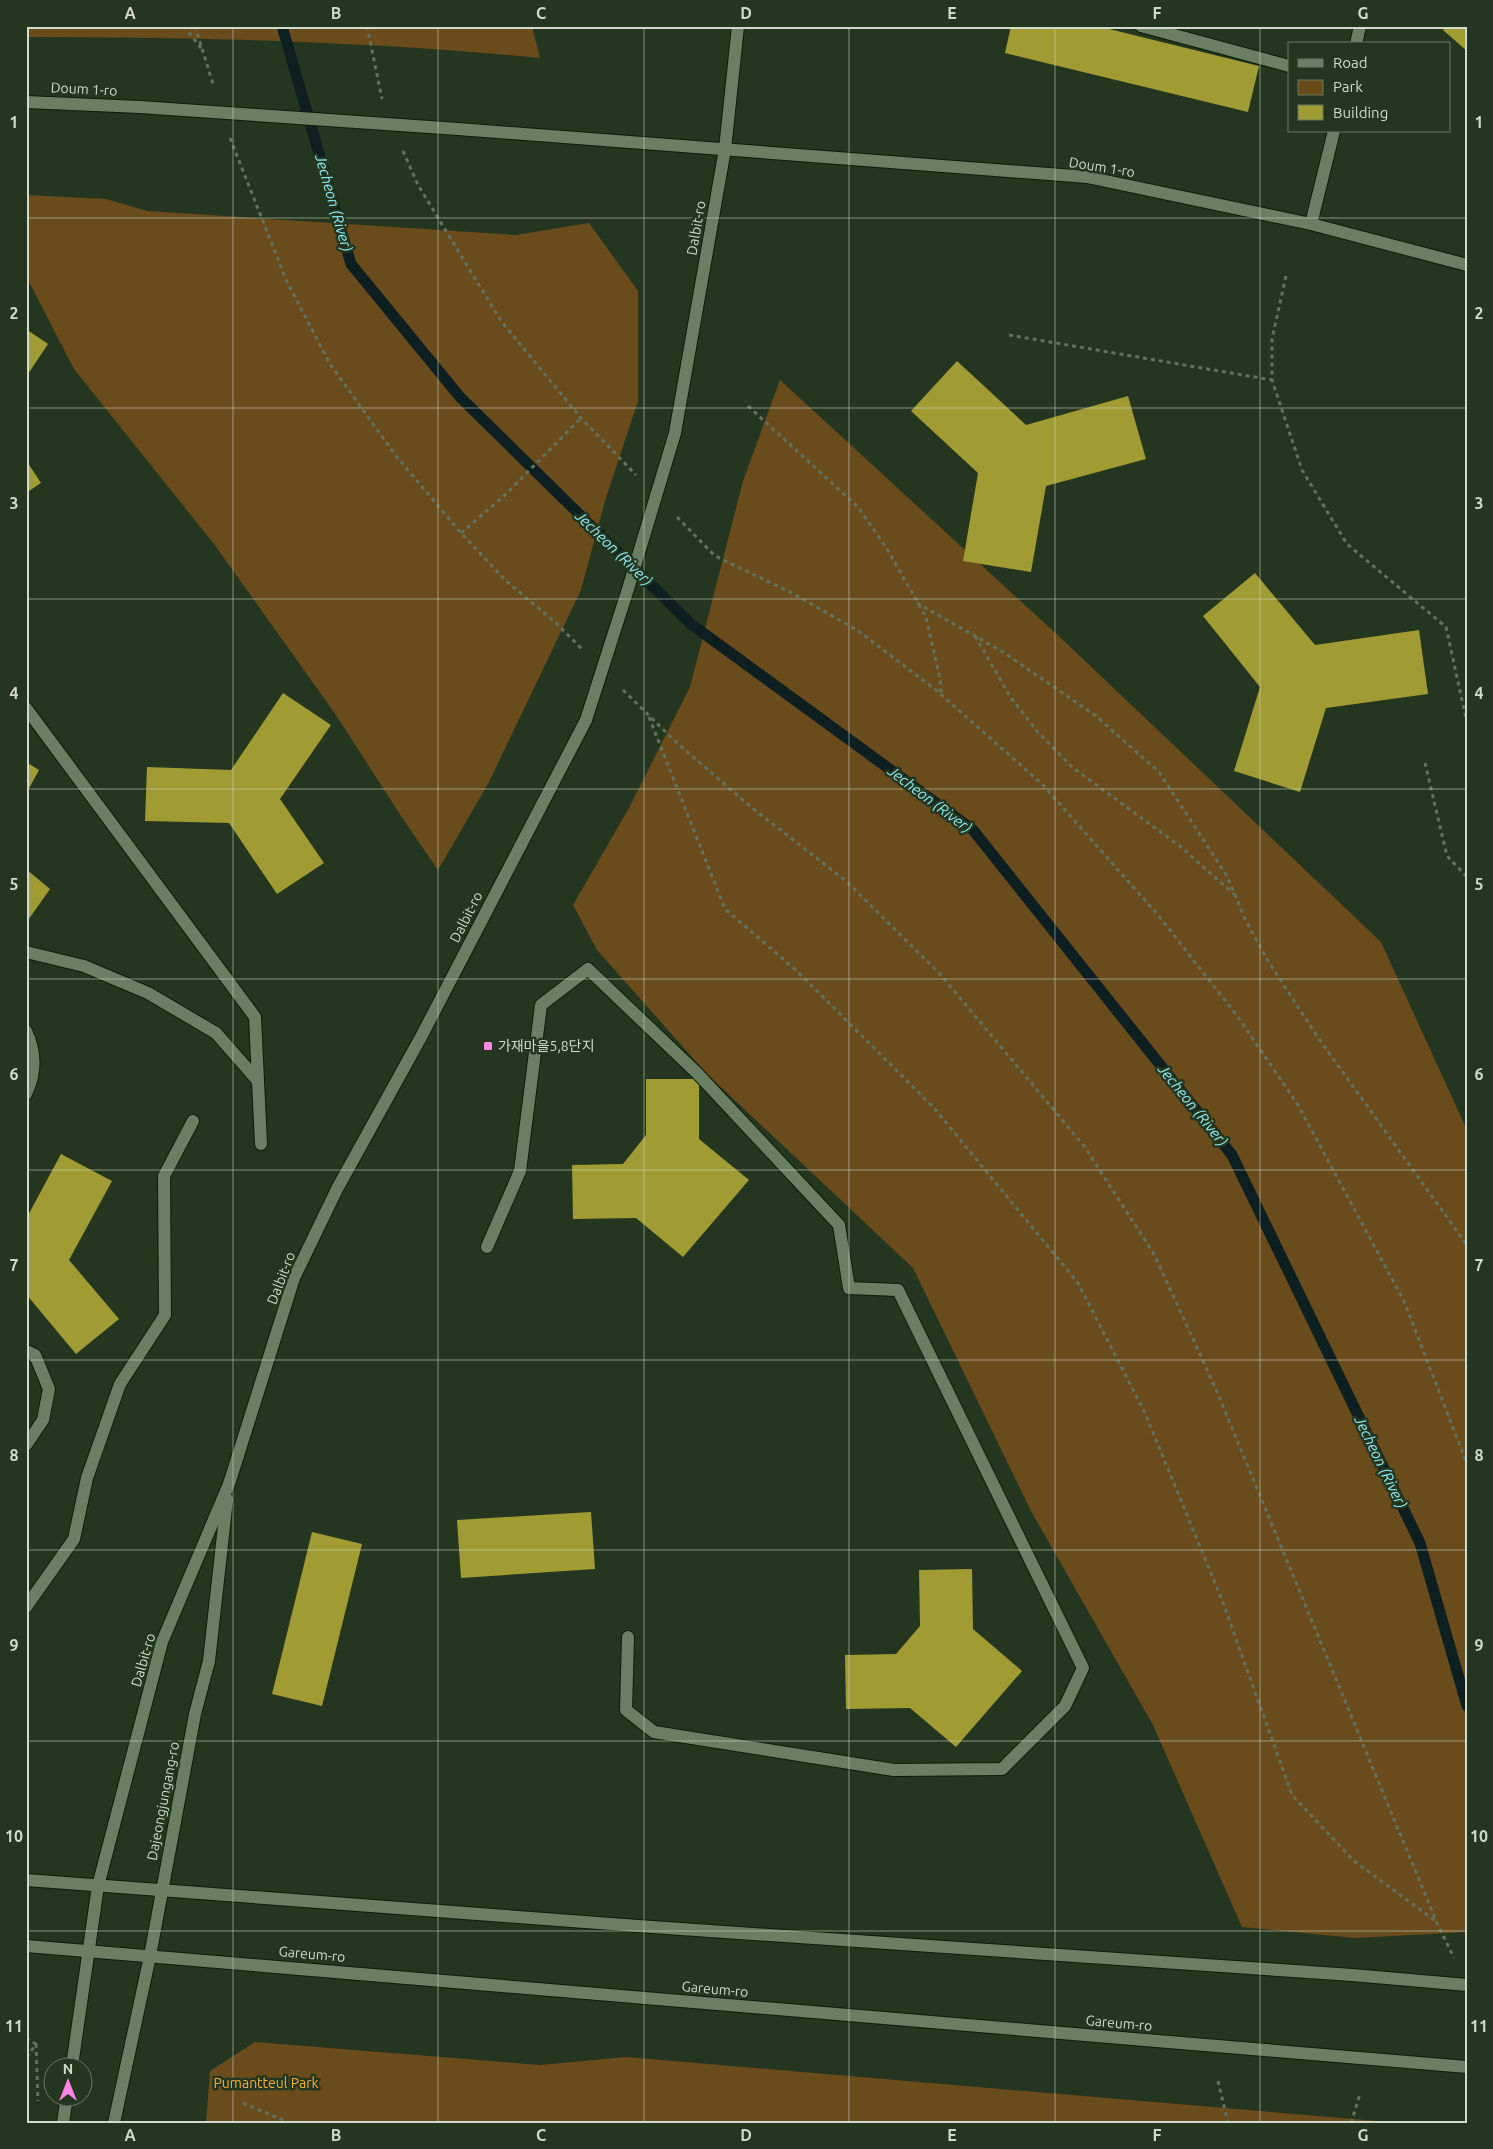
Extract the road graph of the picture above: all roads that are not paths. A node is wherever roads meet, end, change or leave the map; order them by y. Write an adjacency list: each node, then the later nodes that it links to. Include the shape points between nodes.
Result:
1 (738, 26): 8 (street, Dalbit-ro)
2 (1141, 26): 5 (street)
3 (1360, 26): 4 (street)
4 (1356, 42)
5 (1288, 66)
6 (26, 102): 8 (street, Doum 1-ro, bridge)
7 (1334, 132): 9 (street)
8 (725, 148): 9 (street, Doum 1-ro, via 1087,177); 21 (street, Dalbit-ro, bridge, via 675,433 586,720 421,1037 337,1189 294,1278)
9 (1311, 224): 10 (street, Doum 1-ro)
10 (1467, 265)
11 (26, 708): 14 (street, via 255,1017)
12 (26, 952): 14 (street, via 84,966 148,993 216,1033)
13 (26, 1031): 15 (street, via 33,1046 32,1081)
14 (258, 1081): 17 (street)
15 (26, 1094)
16 (193, 1122): 22 (street, via 164,1176 165,1315 120,1384 87,1478 74,1539)
17 (261, 1144)
18 (487, 1248): 23 (street, via 520,1172 541,1005 588,969 697,1073 839,1225 849,1288 898,1290 1083,1668 1065,1706 1002,1769 894,1770 654,1732 626,1710)
19 (26, 1350): 20 (street, via 34,1355 50,1389 43,1420)
20 (26, 1445)
21 (228, 1484): 25 (street, Dalbit-ro, via 162,1642); 26 (street, Dajeongjungang-ro, via 208,1661)
22 (26, 1607)
23 (628, 1637)
24 (26, 1880): 25 (street)
25 (98, 1886): 26 (street); 28 (street)
26 (161, 1892): 29 (street, Dajeongjungang-ro); 30 (street, bridge)
27 (26, 1946): 28 (street, Gareum-ro)
28 (88, 1951): 29 (street, Gareum-ro); 31 (street)
29 (150, 1956): 32 (street, Gareum-ro); 35 (street, Dajeongjungang-ro)
30 (1467, 1985)
31 (73, 2056)
32 (1467, 2067)
33 (66, 2106): 34 (street)
34 (63, 2123)
35 (114, 2123)

